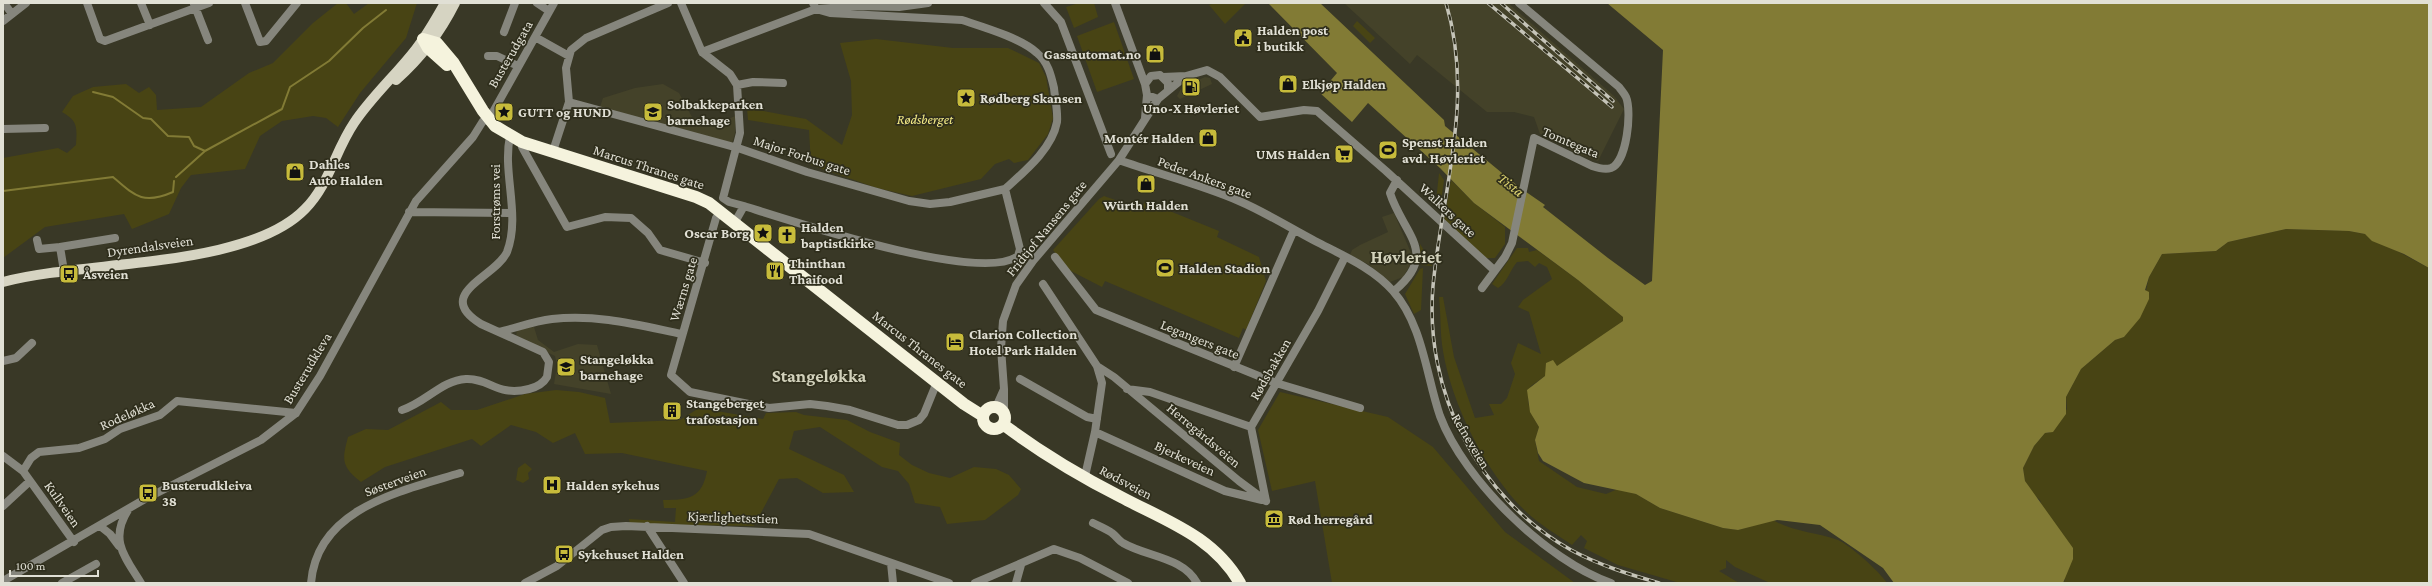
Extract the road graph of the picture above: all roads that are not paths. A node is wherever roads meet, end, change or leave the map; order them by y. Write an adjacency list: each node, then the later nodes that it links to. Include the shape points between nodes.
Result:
1 (4, 3): 22 (street)
2 (26, 3): 22 (street)
3 (87, 3): 24 (street, via 100,39 105,41)
4 (141, 3): 24 (street)
5 (209, 3): 19 (street)
6 (245, 3): 7 (street, via 260,42 266,41)
7 (297, 3)
8 (445, 3): 28 (main road)
9 (455, 3): 28 (main road)
10 (515, 3): 25 (street)
11 (537, 3): 21 (street)
12 (554, 3): 21 (street, Busterudgata)
13 (668, 3): 31 (street, via 581,40)
14 (681, 3): 29 (street)
15 (928, 3): 20 (street, via 899,7)
16 (1044, 3): 53 (street, via 1061,22)
17 (1115, 3): 32 (street)
18 (1519, 3): 69 (street, Tomtegata, via 1619,87 1626,97 1628,110 1625,147 1617,163 1612,168 1603,169 1534,138 1513,239 1507,254)
19 (195, 5): 24 (street); 27 (street)
20 (815, 6): 29 (street); 56 (street, via 870,16 962,20 988,29 1038,53 1051,74 1057,121 1053,134 1041,154)
21 (549, 11): 26 (street, Busterudgata)
22 (12, 14): 23 (street)
23 (3, 21)
24 (150, 25)
25 (504, 32)
26 (535, 37): 31 (street); 33 (street, Busterudgata)
27 (208, 40)
28 (428, 43): 44 (highway, Marcus Thranes gate, via 453,62); 70 (main road, Dyrendalsveien, via 380,88 354,124 320,191 295,218 281,228 231,247 202,253)
29 (702, 52): 39 (street, via 730,74)
30 (488, 56): 33 (street, via 497,56)
31 (569, 56): 43 (street, via 566,68)
32 (1136, 64): 34 (street); 38 (street)
33 (518, 66): 44 (street, Busterudgata)
34 (1151, 76): 36 (street); 38 (street)
35 (1186, 76): 36 (street, Walkers gate); 40 (street, Walkers gate); 55 (street, Walkers gate, via 1203,70 1213,72 1260,117 1304,110 1317,111)
36 (1163, 77): 40 (street, via 1168,83)
37 (783, 83): 39 (street, via 753,82)
38 (1145, 84): 41 (street)
39 (737, 85): 51 (street, via 740,133)
40 (1168, 90): 42 (street)
41 (1147, 95): 42 (street); 45 (street, Fridtjof Nansens gate)
42 (1158, 99): 45 (street, Fridtjof Nansens gate)
43 (569, 102): 51 (street, Major Forbus gate); 52 (street)
44 (489, 119): 48 (street, Busterudgata, via 487,126); 49 (highway, Marcus Thranes gate)
45 (1145, 120): 54 (street, Fridtjof Nansens gate)
46 (45, 128): 47 (street)
47 (3, 129)
48 (473, 136): 59 (street, Busterudkleva)
49 (510, 136): 50 (highway, Marcus Thranes gate); 60 (street, Forstrøms vei)
50 (522, 142): 52 (highway, Marcus Thranes gate); 68 (street, via 522,147 567,227 605,217 631,218 648,233 660,250)
51 (738, 148): 56 (street, Major Forbus gate, via 807,172 909,201 930,204 950,202); 57 (street, via 723,198)
52 (553, 151): 58 (highway, Marcus Thranes gate, via 696,197)
53 (1111, 154)
54 (1118, 160): 62 (street, Peder Ankers gate, via 1240,201); 86 (street, Fridtjof Nansens gate, via 1033,261 1016,285 1007,307 1000,348 1004,389)
55 (1397, 180): 69 (street, Walkers gate); 74 (street, via 1390,193 1411,237 1416,258 1412,271)
56 (1005, 189): 57 (street, via 1020,252 1009,261 954,262 896,251)
57 (744, 206): 61 (street)
58 (721, 211): 61 (highway, Marcus Thranes gate); 68 (street, Wærns gate, via 716,218)
59 (409, 212): 60 (street); 88 (street, Busterudkleva, via 326,366)
60 (511, 213): 75 (street, Forstrøms vei, via 507,252 498,265 468,288 464,298 465,308 473,319)
61 (735, 222): 82 (highway, Marcus Thranes gate)
62 (1294, 230): 66 (street, Peder Ankers gate); 80 (street)
63 (115, 238): 65 (street)
64 (36, 240): 65 (street, via 39,249)
65 (60, 247): 70 (street)
66 (1345, 257): 74 (street, Refneveien, via 1371,272); 83 (street, Rødsbakken, via 1318,311)
67 (1055, 258): 80 (street, Legangers gate, via 1096,310)
68 (705, 263): 76 (street, Wærns gate)
69 (1494, 270): 73 (street, Tomtegata)
70 (64, 271): 71 (main road, Dyrendalsveien)
71 (3, 282)
72 (1043, 284): 79 (street, Rødsveien)
73 (1482, 288)
74 (1394, 291): 123 (street, Refneveien, via 1414,328 1441,416 1468,466 1491,494 1545,544 1578,568)
75 (499, 332): 76 (street, via 551,319 588,317 641,324); 87 (street, Forstrøms vei, via 546,355 549,362 548,372 541,384 508,392 473,380 460,380)
76 (682, 334): 82 (street, Wærns gate, via 670,375 690,392 769,408 810,404 827,406 850,410 898,425 907,425 919,420)
77 (32, 343): 78 (street, via 16,358)
78 (3, 361)
79 (1097, 366): 84 (street, Rødsveien); 90 (street, Rødsveien, via 1102,388)
80 (1234, 367): 83 (street, Legangers gate)
81 (1020, 379): 90 (street, via 1087,417)
82 (937, 382): 89 (highway, Marcus Thranes gate)
83 (1276, 383): 85 (street, Legangers gate); 92 (street, Rødsbakken)
84 (1127, 389): 92 (street, via 1150,392); 99 (street, Herregårdsveien)
85 (1360, 408)
86 (1000, 409): 89 (highway, via 988,408); 91 (highway, via 1006,419)
87 (402, 410)
88 (296, 413): 95 (street, Rodeløkka, via 177,401 160,415 120,429 105,439 79,448 39,452); 101 (street, Busterudkleva, via 261,440)
89 (983, 416): 91 (highway, via 984,423 989,428 998,429)
90 (1097, 419): 93 (street, Rødsveien)
91 (1004, 425): 97 (highway, via 1045,455)
92 (1251, 427): 99 (street)
93 (1095, 432): 97 (street, Rødsveien); 99 (street, Bjerkeveien, via 1225,491)
94 (3, 456): 95 (street, Kullveien)
95 (23, 470): 98 (street, Kullveien)
96 (460, 473): 113 (street, Søsterveien, via 382,497 350,516 324,544 315,562)
97 (1084, 476): 122 (highway, Rødsveien, via 1198,536 1221,557)
98 (30, 481): 100 (street, Kullveien); 105 (street, Kullveien)
99 (1266, 501)
100 (3, 506)
101 (129, 509): 103 (street, Busterudkleva); 106 (street, via 120,526)
102 (1092, 523): 121 (street, via 1139,551 1180,565 1193,575)
103 (100, 526): 105 (street, Busterudkleva); 106 (street, via 110,534)
104 (646, 526): 107 (street, Kjærlighetsstien, via 809,534); 114 (street, Kjærlighetsstien, via 610,526 557,566); 115 (street)
105 (74, 542): 110 (street, Busterudkleva)
106 (120, 548): 112 (street)
107 (891, 563): 116 (street); 117 (street, Kjærlighetsstien)
108 (96, 564): 111 (street)
109 (1021, 565): 118 (street); 119 (street); 120 (street, via 1054,549 1080,558)
110 (3, 581)
111 (62, 583)
112 (141, 583)
113 (311, 583)
114 (525, 583)
115 (684, 583)
116 (893, 583)
117 (949, 583)
118 (975, 583)
119 (1016, 583)
120 (1128, 583)
121 (1197, 583)
122 (1240, 583)
123 (1611, 583)

